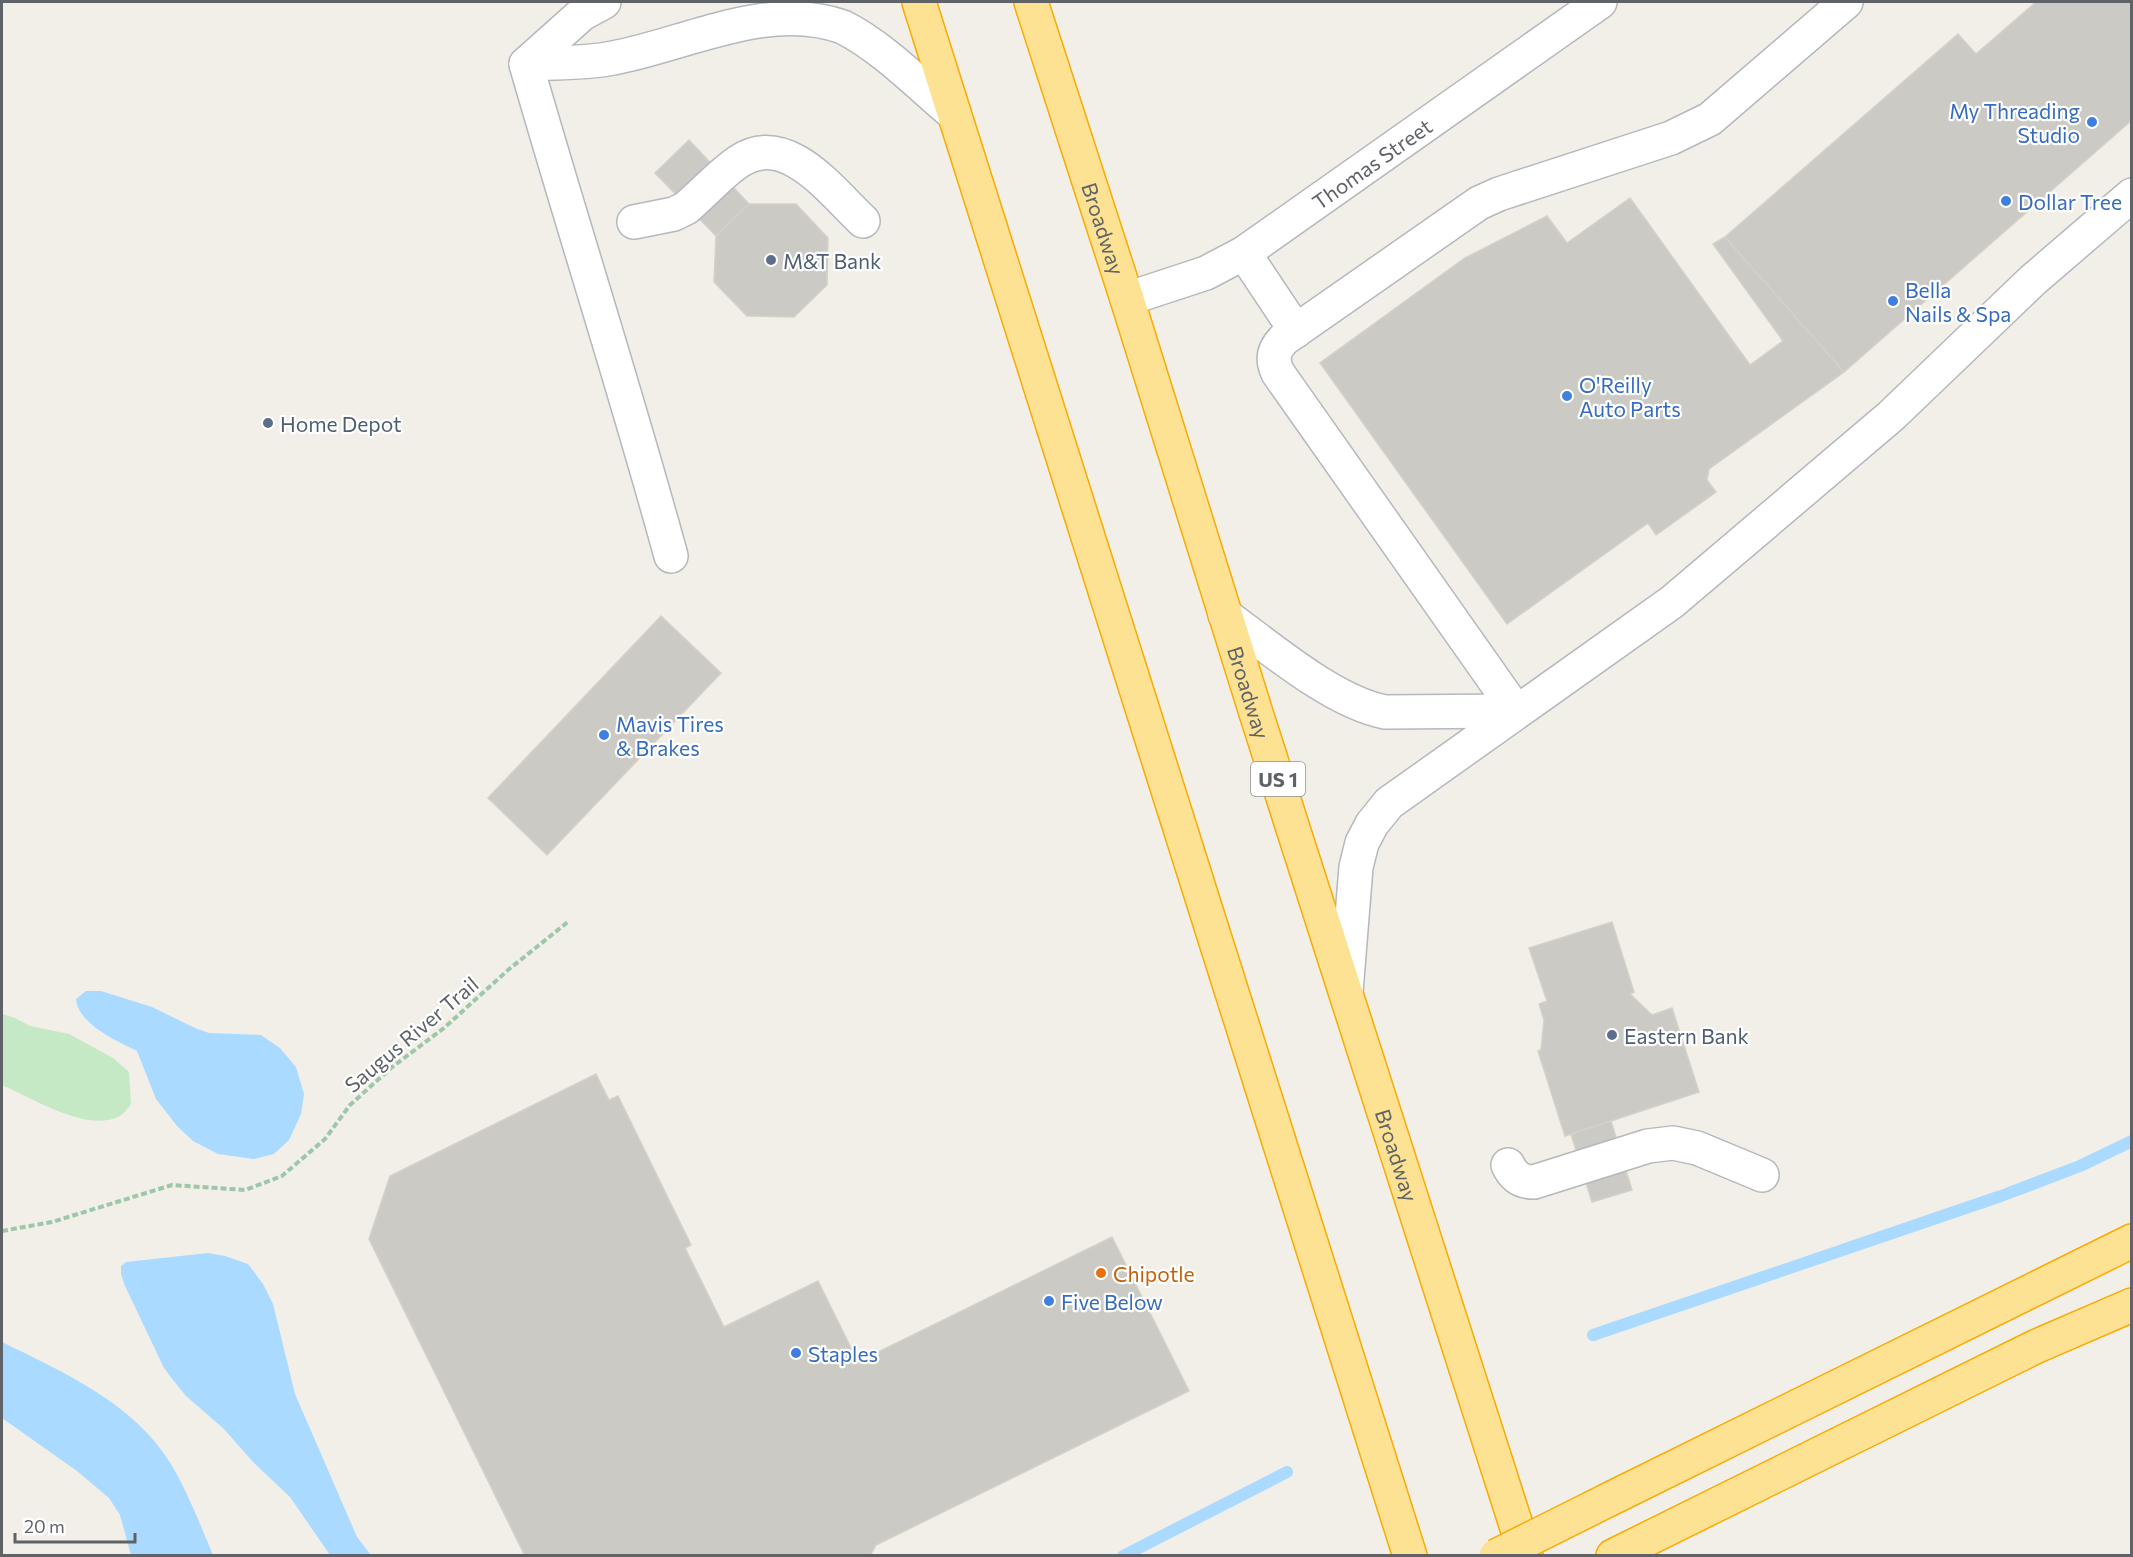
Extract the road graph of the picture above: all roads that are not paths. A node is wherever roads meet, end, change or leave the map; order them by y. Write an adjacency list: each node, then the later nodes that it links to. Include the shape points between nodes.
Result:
1 (604, 2): 6 (street, via 582,14)
2 (919, 2): 7 (highway)
3 (1031, 2): 12 (highway, Broadway / US 1)
4 (1600, 2): 11 (street, Thomas Street)
5 (1846, 2): 13 (street, via 1698,126 1479,203)
6 (526, 64): 7 (street, via 614,58 762,14 791,13 826,20 855,34); 14 (street, via 634,419)
7 (954, 114): 25 (highway)
8 (2132, 195): 16 (street, via 2033,280 1890,416 1696,582)
9 (863, 221): 10 (street, via 800,162 769,153 739,162 677,213)
10 (634, 222)
11 (1244, 253): 12 (street, Thomas Street, via 1206,273); 13 (street)
12 (1127, 299): 15 (highway, Broadway / US 1)
13 (1296, 331): 16 (street, via 1275,350 1278,373)
14 (671, 556)
15 (1225, 615): 16 (street, via 1338,695 1371,709); 17 (highway, Broadway / US 1)
16 (1516, 711): 17 (street, via 1389,803 1372,824 1356,867)
17 (1346, 992): 27 (highway, Broadway / US 1)
18 (1508, 1164): 19 (street, via 1520,1179 1534,1182 1648,1146 1672,1143 1697,1148)
19 (1762, 1174)
20 (2132, 1241): 26 (highway, bridge)
21 (2132, 1305): 23 (highway)
22 (2132, 1319): 23 (highway)
23 (2088, 1322): 24 (highway)
24 (1618, 1553)
25 (1410, 1556)
26 (1496, 1556)
27 (1526, 1556)

